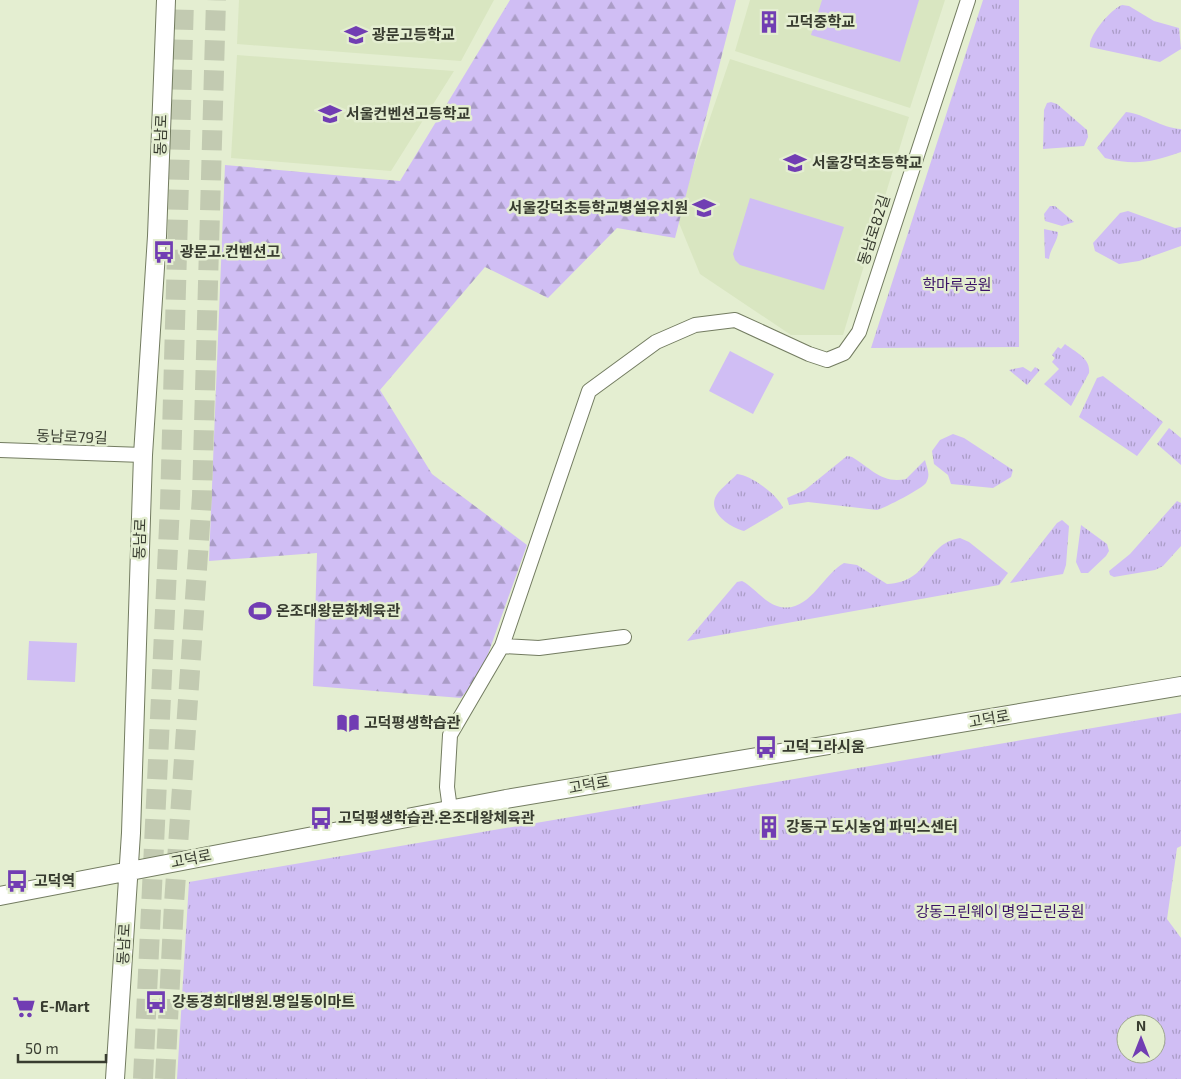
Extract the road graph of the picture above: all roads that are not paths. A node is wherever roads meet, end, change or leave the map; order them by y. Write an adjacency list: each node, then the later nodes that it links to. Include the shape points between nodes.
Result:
1 (166, 0): 4 (main road, 동남로, via 157,236)
2 (968, 0): 6 (street, 동남로82길, via 859,332 844,353 827,360 735,320 695,325 656,342 590,391)
3 (0, 450): 4 (street, 동남로79길)
4 (143, 456): 9 (main road, 동남로)
5 (624, 637): 6 (street, via 539,648)
6 (502, 646): 8 (street, via 450,735)
7 (1181, 686): 8 (main road, 고덕로)
8 (450, 809): 9 (main road, 고덕로)
9 (128, 871): 10 (main road, 고덕로); 11 (main road, 동남로)
10 (0, 896)
11 (115, 1079)

